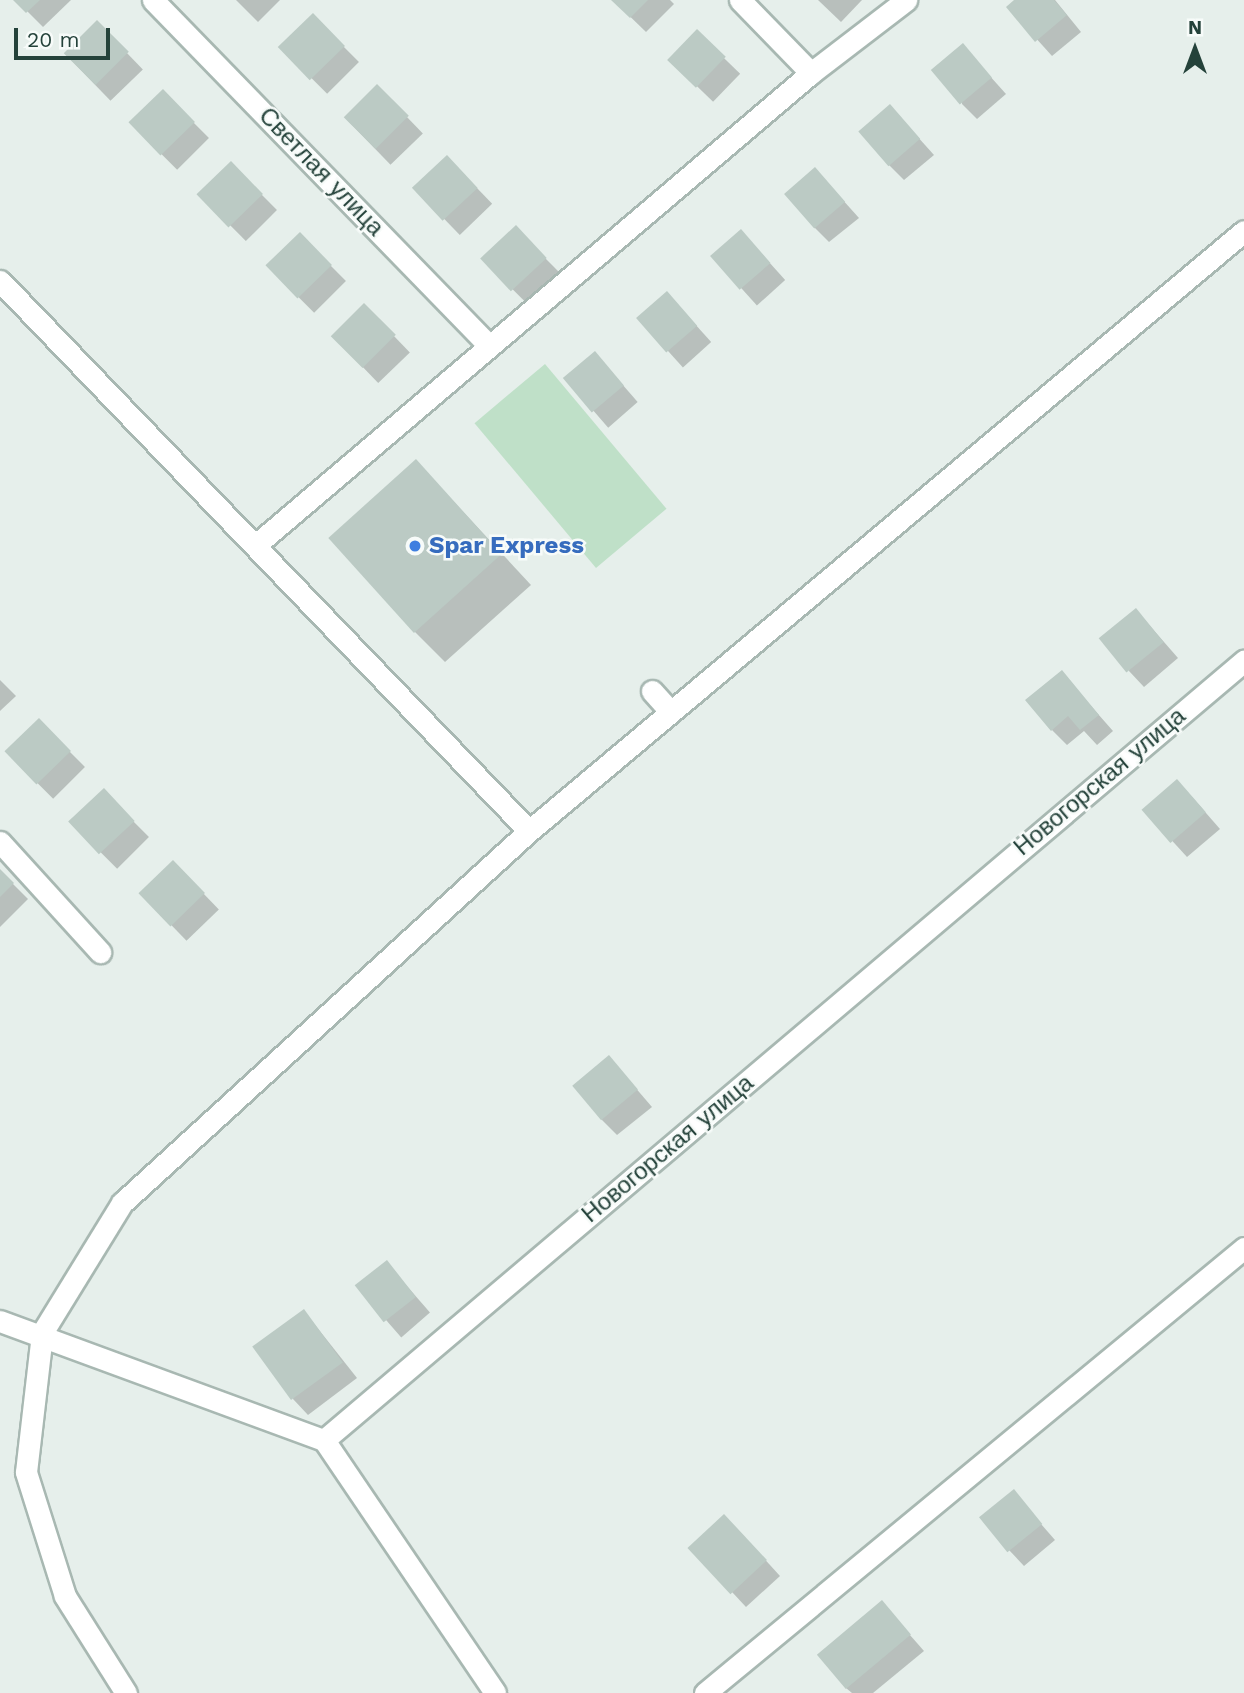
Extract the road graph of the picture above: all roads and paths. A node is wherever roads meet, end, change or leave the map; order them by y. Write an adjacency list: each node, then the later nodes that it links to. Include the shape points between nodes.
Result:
1 (153, 0): 7 (street, Светлая улица)
2 (740, 0): 4 (street)
3 (906, 0): 4 (street)
4 (811, 73): 7 (street)
5 (1244, 231): 11 (street)
6 (0, 281): 8 (street)
7 (489, 345): 8 (street)
8 (258, 543): 12 (street)
9 (1244, 661): 18 (street, Новогорская улица)
10 (652, 691): 11 (street)
11 (671, 712): 12 (street)
12 (529, 831): 17 (street, via 122,1203)
13 (0, 842): 14 (street)
14 (100, 952)
15 (1244, 1248): 21 (street)
16 (0, 1321): 17 (street)
17 (42, 1332): 18 (street); 19 (street, via 26,1472 65,1596)
18 (324, 1440): 20 (street)
19 (126, 1693)
20 (495, 1693)
21 (705, 1693)

